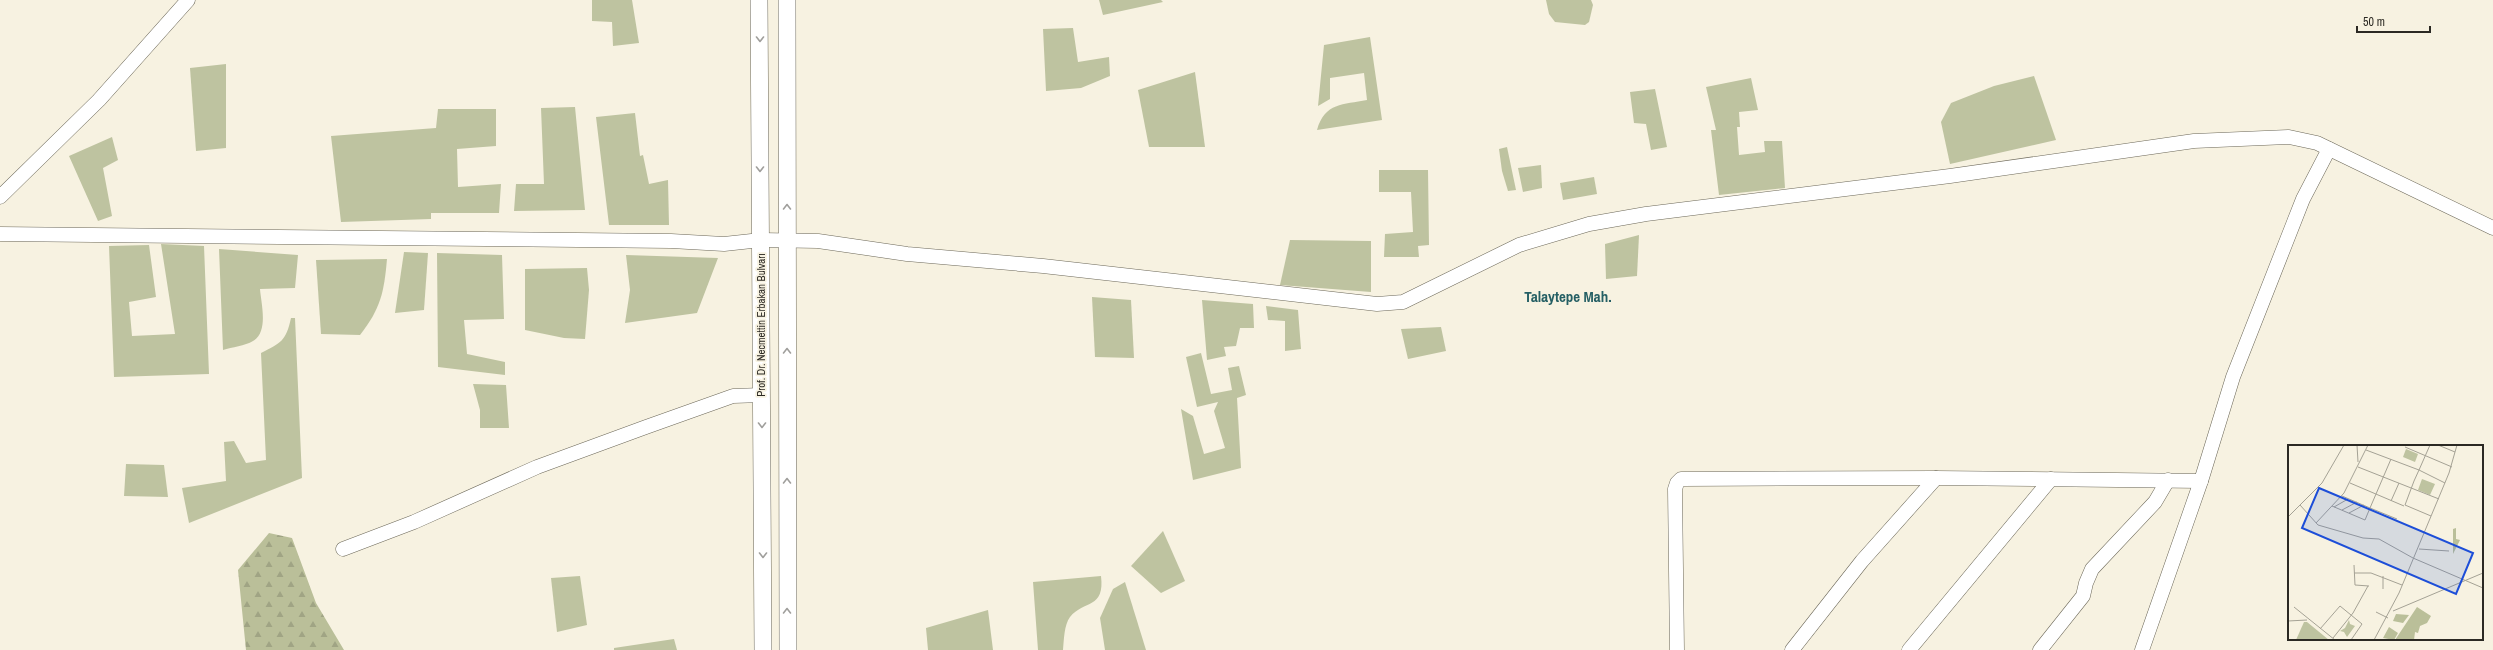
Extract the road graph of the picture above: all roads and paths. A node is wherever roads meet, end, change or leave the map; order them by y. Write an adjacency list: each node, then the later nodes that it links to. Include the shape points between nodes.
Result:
1 (188, 0): 5 (street, via 99,100)
2 (759, 0): 9 (main road, Prof. Dr. Necmettin Erbakan Bulvarı, one-way to 9)
3 (787, 0): 8 (main road, one-way to 3)
4 (2329, 149): 6 (street); 8 (street, via 2289,136 2194,141 1958,175 1646,214 1589,224 1519,245 1403,302 1377,304); 14 (street, via 2303,200 2233,377)
5 (0, 197)
6 (2493, 228)
7 (0, 234): 9 (street, via 617,240 724,244)
8 (787, 239): 9 (street); 17 (main road, one-way to 8)
9 (760, 240): 10 (main road, Prof. Dr. Necmettin Erbakan Bulvarı)
10 (762, 395): 15 (street, via 732,396 537,467 414,522); 16 (main road, Prof. Dr. Necmettin Erbakan Bulvarı, one-way to 16)
11 (1936, 478): 12 (street); 18 (street, via 1681,478 1675,489); 19 (street, via 1862,561)
12 (2051, 479): 13 (street); 20 (street)
13 (2168, 480): 14 (street); 21 (street, via 2155,502 2092,568 2084,596)
14 (2201, 481): 22 (street)
15 (343, 549)
16 (763, 650)
17 (788, 650)
18 (1677, 650)
19 (1792, 650)
20 (1909, 650)
21 (2040, 650)
22 (2142, 650)

